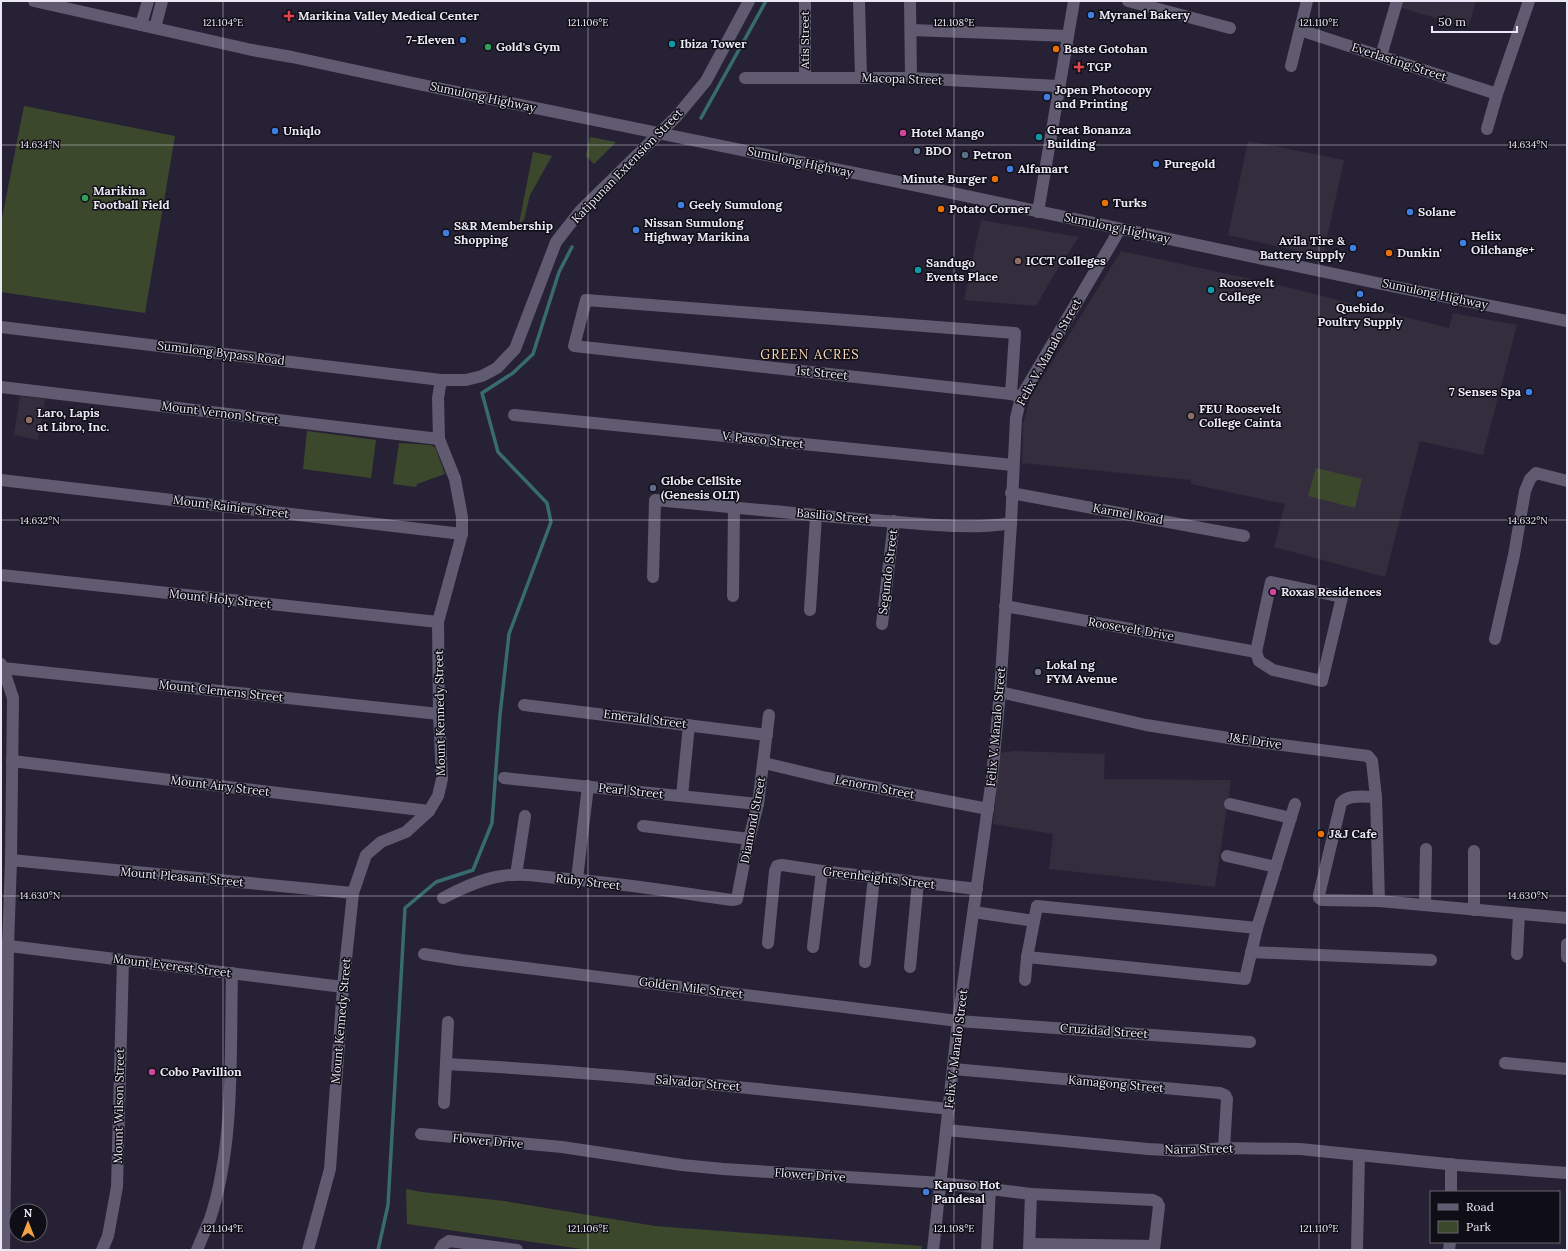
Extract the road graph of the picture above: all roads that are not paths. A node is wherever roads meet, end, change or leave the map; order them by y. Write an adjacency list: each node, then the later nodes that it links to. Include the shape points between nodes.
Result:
1 (34, 1): 13 (street, Sumulong Highway)
2 (148, 1): 13 (street)
3 (162, 1): 14 (street)
4 (749, 1): 28 (street, Katipunan Extension Street, via 706,81)
5 (805, 1): 22 (street, Atis Street)
6 (859, 1): 23 (street)
7 (910, 1): 16 (street)
8 (1074, 1): 18 (street)
9 (1128, 1): 15 (street)
10 (1307, 1): 17 (street)
11 (1397, 1): 19 (street)
12 (1529, 1): 26 (street)
13 (141, 25): 14 (street, Sumulong Highway)
14 (155, 28): 28 (street, Sumulong Highway)
15 (1230, 28)
16 (911, 30): 18 (street); 24 (street)
17 (1300, 30): 19 (street, Everlasting Street); 20 (street)
18 (1068, 36): 25 (street)
19 (1381, 56): 26 (street, Everlasting Street)
20 (1291, 66)
21 (745, 78): 22 (street, Macopa Street)
22 (805, 78): 23 (street, Macopa Street)
23 (862, 78): 24 (street, Macopa Street)
24 (911, 78): 25 (street, Macopa Street)
25 (1058, 86): 29 (street)
26 (1497, 94): 27 (street)
27 (1486, 129)
28 (664, 134): 29 (street, Sumulong Highway); 33 (street, Katipunan Extension Street, via 581,210 556,242 515,349 497,368 482,376 466,380)
29 (1038, 212): 30 (street, Sumulong Highway)
30 (1120, 229): 31 (street, Sumulong Highway); 35 (street, Felix V. Manalo Street)
31 (1567, 321)
32 (1, 327): 33 (street, Sumulong Bypass Road)
33 (441, 380): 37 (street, Mount Kennedy Street, via 438,398)
34 (1, 388): 37 (street, Mount Vernon Street)
35 (1016, 396): 35 (street, 1st Street, via 574,346 586,300 1015,333); 38 (street, Felix V. Manalo Street)
36 (514, 415): 38 (street, V. Pasco Street)
37 (439, 439): 46 (street, Mount Kennedy Street, via 456,480)
38 (1013, 465): 41 (street, Felix V. Manalo Street)
39 (1, 480): 46 (street, Mount Rainier Street)
40 (1567, 481): 55 (street, via 1536,474 1530,479 1525,491)
41 (1012, 493): 45 (street, Felix V. Manalo Street); 47 (street, Karmel Road)
42 (734, 507): 43 (street, Basilio Street); 49 (street, Basilio Street, via 655,500); 50 (street)
43 (816, 516): 44 (street, Basilio Street); 52 (street)
44 (894, 521): 45 (street, Basilio Street, via 968,526); 54 (street, Segundo Street)
45 (1011, 523): 51 (street, Felix V. Manalo Street)
46 (462, 534): 53 (street, Mount Kennedy Street)
47 (1244, 536)
48 (1, 575): 53 (street, Mount Holy Street)
49 (653, 577)
50 (733, 596)
51 (1005, 606): 56 (street, Roosevelt Drive); 58 (street, Felix V. Manalo Street)
52 (810, 610)
53 (438, 622): 60 (street, Mount Kennedy Street)
54 (882, 624)
55 (1495, 639)
56 (1256, 652): 56 (street, via 1259,661 1273,670 1322,681 1342,597 1271,582)
57 (2, 666): 60 (street, Mount Clemens Street); 64 (street, via 13,698)
58 (1000, 692): 69 (street, J&E Drive, via 1146,725 1368,756 1372,761); 73 (street, Felix V. Manalo Street)
59 (524, 705): 62 (street, Emerald Street)
60 (439, 714): 74 (street, Mount Kennedy Street, via 442,779 438,796)
61 (769, 715): 63 (street, Diamond Street)
62 (689, 725): 63 (street, Emerald Street); 68 (street)
63 (767, 735): 65 (street, Diamond Street)
64 (12, 761): 74 (street, Mount Airy Street); 82 (street)
65 (764, 763): 70 (street, Diamond Street); 73 (street, Lenorm Street)
66 (504, 778): 67 (street, Pearl Street)
67 (588, 786): 68 (street, Pearl Street); 87 (street)
68 (682, 796): 70 (street, Pearl Street)
69 (1376, 797): 93 (street, J&E Drive); 93 (street, via 1345,799 1342,803 1319,898)
70 (758, 804): 78 (street, Diamond Street)
71 (1230, 804): 76 (street)
72 (1295, 804): 76 (street)
73 (988, 809): 89 (street, Felix V. Manalo Street)
74 (429, 811): 90 (street, Mount Kennedy Street, via 406,832 381,842 366,855)
75 (525, 816): 85 (street)
76 (1291, 818): 83 (street)
77 (643, 826): 78 (street)
78 (749, 839): 92 (street, Diamond Street)
79 (1426, 849): 94 (street)
80 (1474, 851): 95 (street)
81 (1227, 856): 83 (street)
82 (11, 860): 90 (street, Mount Pleasant Street); 103 (street)
83 (1276, 867): 100 (street)
84 (822, 871): 86 (street, Greenheights Street); 101 (street, Greenheights Street, via 777,866); 104 (street)
85 (516, 874): 87 (street, Ruby Street); 91 (street, Ruby Street, via 490,878 459,889)
86 (874, 877): 88 (street, Greenheights Street); 112 (street)
87 (577, 879): 92 (street, Ruby Street)
88 (918, 882): 89 (street, Greenheights Street); 113 (street)
89 (977, 889): 96 (street, Felix V. Manalo Street)
90 (353, 893): 116 (street, Mount Kennedy Street)
91 (443, 898)
92 (737, 900)
93 (1379, 901): 94 (street)
94 (1425, 905): 95 (street)
95 (1474, 910): 97 (street)
96 (974, 912): 99 (street); 117 (street, Felix V. Manalo Street)
97 (1519, 914): 98 (street); 107 (street)
98 (1567, 918)
99 (1034, 921): 100 (street, via 1037,906); 108 (street)
100 (1257, 928): 105 (street)
101 (768, 943)
102 (1567, 944): 109 (street)
103 (5, 946): 110 (street, Mount Everest Street); 138 (street)
104 (813, 947)
105 (1251, 952): 108 (street, via 1245,979); 111 (street)
106 (424, 954): 117 (street, Golden Mile Street)
107 (1517, 954)
108 (1027, 957): 115 (street)
109 (1567, 957)
110 (122, 960): 114 (street, Mount Everest Street); 139 (street, Mount Wilson Street, via 117,1187 108,1236)
111 (1431, 960)
112 (865, 962)
113 (910, 967)
114 (232, 973): 116 (street, Mount Everest Street); 140 (street, via 225,1152 210,1219)
115 (1025, 980)
116 (343, 987): 141 (street, Mount Kennedy Street, via 330,1169)
117 (958, 1021): 119 (street, Cruzidad Street); 123 (street, Felix V. Manalo Street)
118 (448, 1022): 121 (street)
119 (1250, 1042)
120 (1505, 1063): 122 (street)
121 (446, 1064): 124 (street); 125 (street, Salvador Street, via 569,1071)
122 (1567, 1069)
123 (953, 1070): 125 (street, Felix V. Manalo Street); 128 (street, Kamagong Street, via 1220,1093 1227,1099)
124 (444, 1103)
125 (949, 1109): 126 (street, Felix V. Manalo Street)
126 (946, 1130): 128 (street, Narra Street, via 1148,1149 1184,1151); 132 (street, Felix V. Manalo Street)
127 (421, 1134): 132 (street, Flower Drive, via 562,1147 682,1165)
128 (1224, 1148): 129 (street, Narra Street, via 1300,1149)
129 (1359, 1155): 130 (street, Narra Street); 146 (street)
130 (1451, 1164): 131 (street, Narra Street); 134 (street)
131 (1567, 1173)
132 (941, 1183): 133 (street, Flower Drive); 144 (street, Felix V. Manalo Street)
133 (990, 1188): 135 (street, Flower Drive); 145 (street)
134 (1450, 1191)
135 (1031, 1194): 136 (street); 137 (street, Flower Drive, via 1153,1200 1159,1206)
136 (1030, 1247): 137 (street)
137 (1154, 1248)
138 (4, 1250)
139 (102, 1250)
140 (197, 1250)
141 (308, 1250)
142 (440, 1250): 143 (street, via 449,1241)
143 (517, 1250)
144 (933, 1250)
145 (986, 1250)
146 (1357, 1250)

